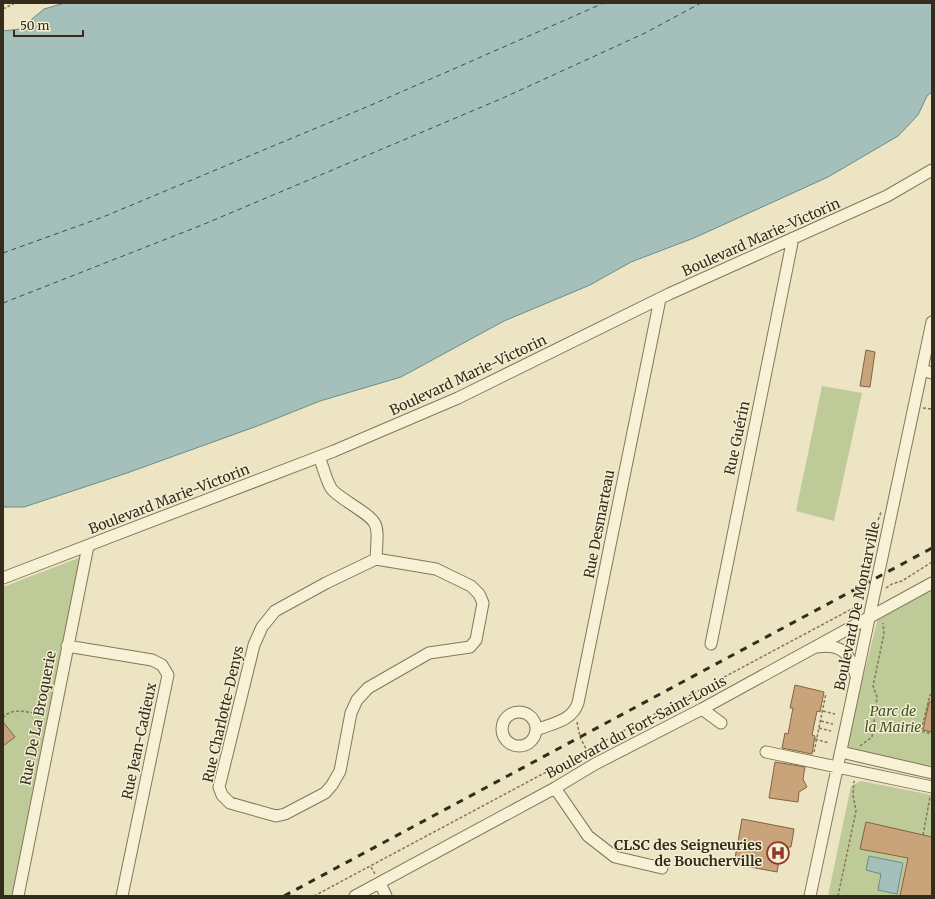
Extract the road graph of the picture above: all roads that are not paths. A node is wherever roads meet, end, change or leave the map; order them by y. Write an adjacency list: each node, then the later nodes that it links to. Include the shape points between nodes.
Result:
1 (932, 170): 2 (street, Boulevard Marie-Victorin, via 886,196)
2 (793, 238): 3 (street, Boulevard Marie-Victorin); 12 (street, Rue Guérin)
3 (660, 299): 6 (street, Boulevard Marie-Victorin, via 458,398); 18 (street, Rue Desmarteau, via 578,703 575,712 568,717)
4 (932, 322): 5 (street, Boulevard De Montarville)
5 (927, 371): 11 (street, Boulevard De Montarville)
6 (319, 457): 7 (street, Boulevard Marie-Victorin); 8 (street, via 331,488 373,519 377,526)
7 (88, 546): 9 (street, Boulevard Marie-Victorin); 13 (street, Rue De La Broquerie)
8 (376, 559): 8 (street, Rue Charlotte-Denys, via 436,569 472,586 483,603 476,640 470,647 429,653 368,688 357,700 351,713 340,770 325,793 285,814 276,816 230,803 222,795 219,787 254,645 262,627 275,611)
9 (3, 578)
10 (932, 584): 11 (street, Boulevard du Fort-Saint-Louis)
11 (869, 617): 14 (street, Boulevard du Fort-Saint-Louis); 15 (street, Boulevard De Montarville)
12 (710, 644)
13 (67, 646): 27 (street, Rue De La Broquerie); 28 (street, Rue Jean-Cadieux, via 152,660 162,665 168,675)
14 (812, 648): 15 (street, via 830,646 843,650 852,663); 16 (street, Boulevard du Fort-Saint-Louis)
15 (857, 679): 20 (street, Boulevard De Montarville)
16 (702, 709): 17 (street); 23 (street, Boulevard du Fort-Saint-Louis)
17 (721, 723)
18 (536, 730)
19 (766, 752): 21 (street)
20 (841, 752): 21 (street, Boulevard De Montarville); 22 (street)
21 (838, 768): 24 (street); 31 (street, Boulevard De Montarville)
22 (932, 773)
23 (554, 788): 25 (street, via 588,836 615,857); 26 (street, Boulevard du Fort-Saint-Louis)
24 (932, 790)
25 (662, 868)
26 (380, 883): 29 (street, Boulevard du Fort-Saint-Louis); 30 (street)
27 (18, 896)
28 (122, 896)
29 (355, 896)
30 (386, 896)
31 (810, 896)

